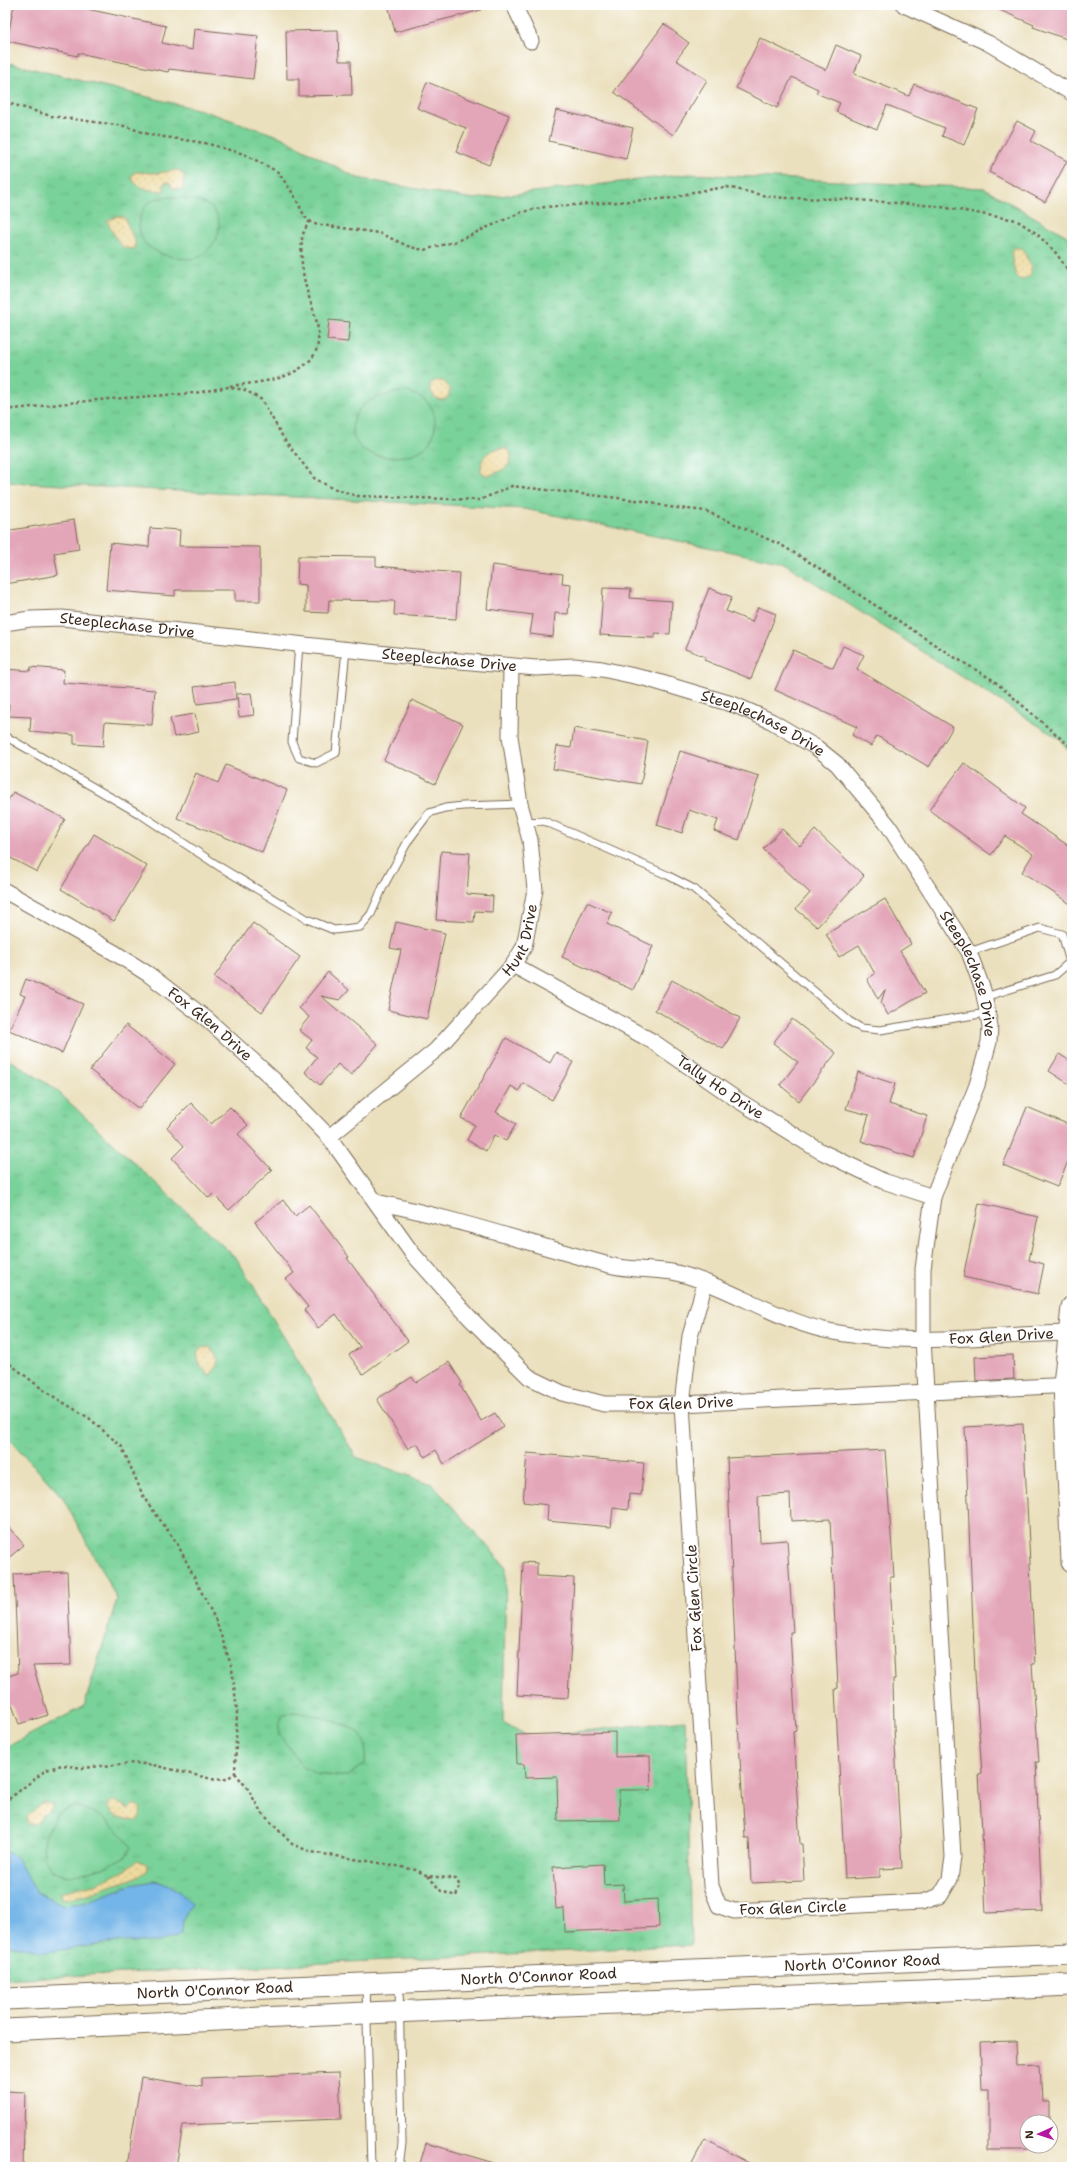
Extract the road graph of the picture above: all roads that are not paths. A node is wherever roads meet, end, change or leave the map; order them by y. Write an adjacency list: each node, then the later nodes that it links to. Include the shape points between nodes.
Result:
1 (514, 5): 3 (street)
2 (904, 5): 4 (street, via 988,43)
3 (531, 41)
4 (1072, 93)
5 (5, 623): 6 (street, Steeplechase Drive, via 62,618)
6 (299, 644): 7 (street, Steeplechase Drive); 7 (lane, via 292,742 299,758 316,763 336,753)
7 (346, 649): 8 (street, Steeplechase Drive)
8 (511, 666): 10 (street, Hunt Drive, via 510,736); 13 (street, Steeplechase Drive, via 574,666 648,679 735,705 771,721 817,748 836,764 888,825)
9 (5, 736): 10 (lane, via 143,816 220,868 307,919 334,930 360,927 371,914 408,841 429,813 464,806)
10 (520, 804): 11 (street, Hunt Drive)
11 (525, 822): 14 (street, Hunt Drive, via 530,840 534,890 524,947); 16 (lane, via 544,821 666,874 694,889 849,1021 861,1028 880,1030)
12 (5, 891): 17 (street, Fox Glen Drive, via 115,953 214,1024 273,1079)
13 (969, 952): 15 (street, Steeplechase Drive); 15 (lane, via 1040,928 1062,934 1070,962 1056,975)
14 (513, 966): 17 (street, Hunt Drive, via 436,1050); 18 (street, Tally Ho Drive, via 652,1041 736,1099 820,1151 883,1181)
15 (985, 997): 16 (street, Steeplechase Drive)
16 (988, 1013): 18 (street, Steeplechase Drive, via 989,1042 977,1086)
17 (329, 1137): 19 (street, Fox Glen Drive)
18 (933, 1197): 23 (street, Steeplechase Drive, via 923,1269)
19 (376, 1202): 20 (street, Fox Glen Drive, via 428,1212 611,1266 675,1273); 26 (street, Fox Glen Drive, via 412,1253 455,1303 529,1376 562,1393 604,1404)
20 (705, 1283): 23 (street, Fox Glen Drive, via 780,1315 824,1330 888,1339); 26 (street, Fox Glen Circle, via 690,1336)
21 (1072, 1307): 22 (main road)
22 (1070, 1333): 23 (street, Fox Glen Drive); 24 (main road)
23 (923, 1339): 25 (street, Steeplechase Drive)
24 (1068, 1385): 25 (street, Fox Glen Drive); 27 (main road)
25 (927, 1393): 26 (street, Fox Glen Drive); 26 (street, Fox Glen Circle, via 953,1857 950,1879 940,1896 922,1902 742,1911 719,1906 711,1886)
26 (682, 1404)
27 (1072, 1562)
28 (1072, 1954): 29 (main road, North O'Connor Road)
29 (399, 1983): 30 (main road, North O'Connor Road); 33 (lane)
30 (366, 1985): 32 (main road, North O'Connor Road); 34 (lane)
31 (1072, 1985): 33 (main road, North O'Connor Road)
32 (5, 1999)
33 (399, 2011): 34 (main road, North O'Connor Road); 37 (lane, via 402,2143)
34 (366, 2013): 35 (main road, North O'Connor Road); 36 (lane)
35 (5, 2030)
36 (371, 2167)
37 (399, 2167)

